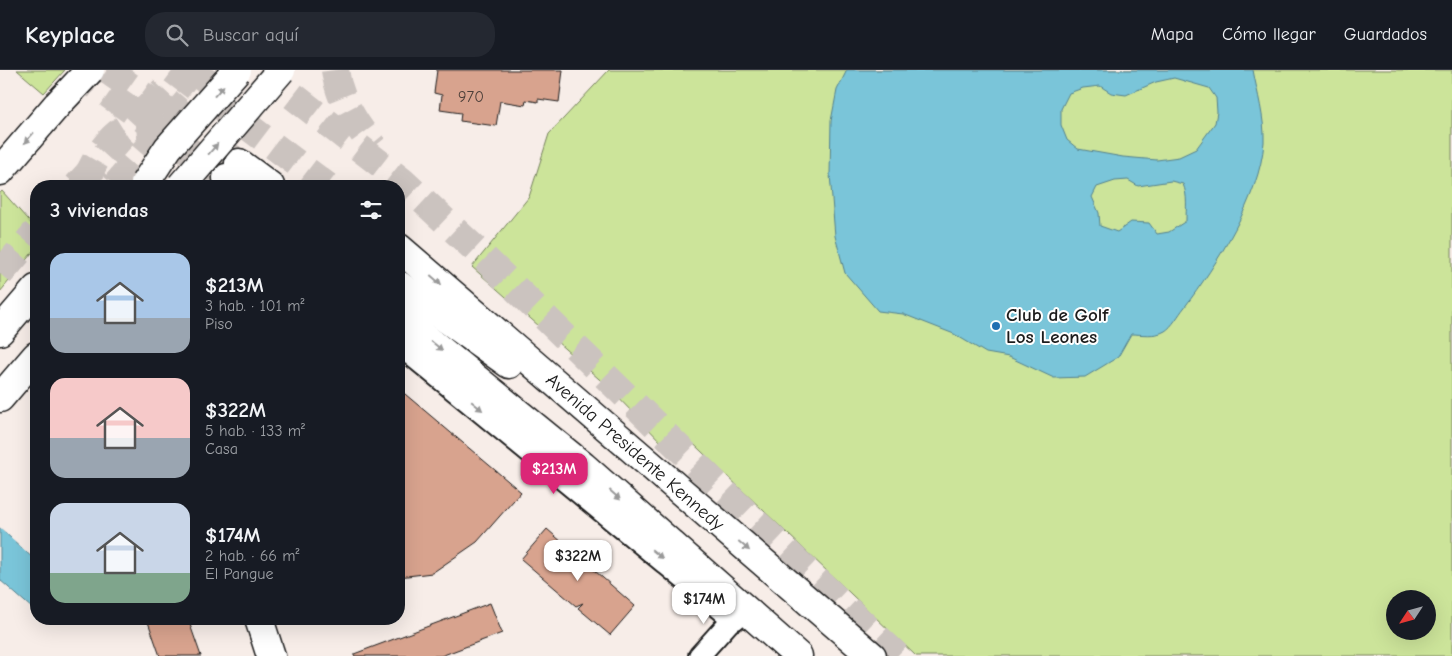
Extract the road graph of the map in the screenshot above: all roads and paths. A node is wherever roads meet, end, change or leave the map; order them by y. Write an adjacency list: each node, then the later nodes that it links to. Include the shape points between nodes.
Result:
1 (90, 70): 4 (main road, one-way to 4, bridge)
2 (237, 70): 5 (main road, one-way to 2, bridge, via 168,148)
3 (281, 70): 6 (main road, one-way to 3, bridge)
4 (0, 170)
5 (147, 180)
6 (187, 180)
7 (405, 253): 15 (main road, Avenida Presidente Kennedy, one-way to 15)
8 (405, 289): 15 (main road)
9 (30, 296): 11 (main road)
10 (405, 321): 21 (main road, one-way to 21, via 583,466)
11 (0, 332)
12 (405, 347): 16 (street, one-way to 16)
13 (30, 363): 14 (main road)
14 (0, 398)
15 (621, 439): 22 (main road, Avenida Presidente Kennedy, one-way to 22)
16 (734, 617): 19 (street); 20 (main road)
17 (261, 625): 18 (main road)
18 (271, 656)
19 (699, 656)
20 (783, 656)
21 (798, 656)
22 (872, 656)

